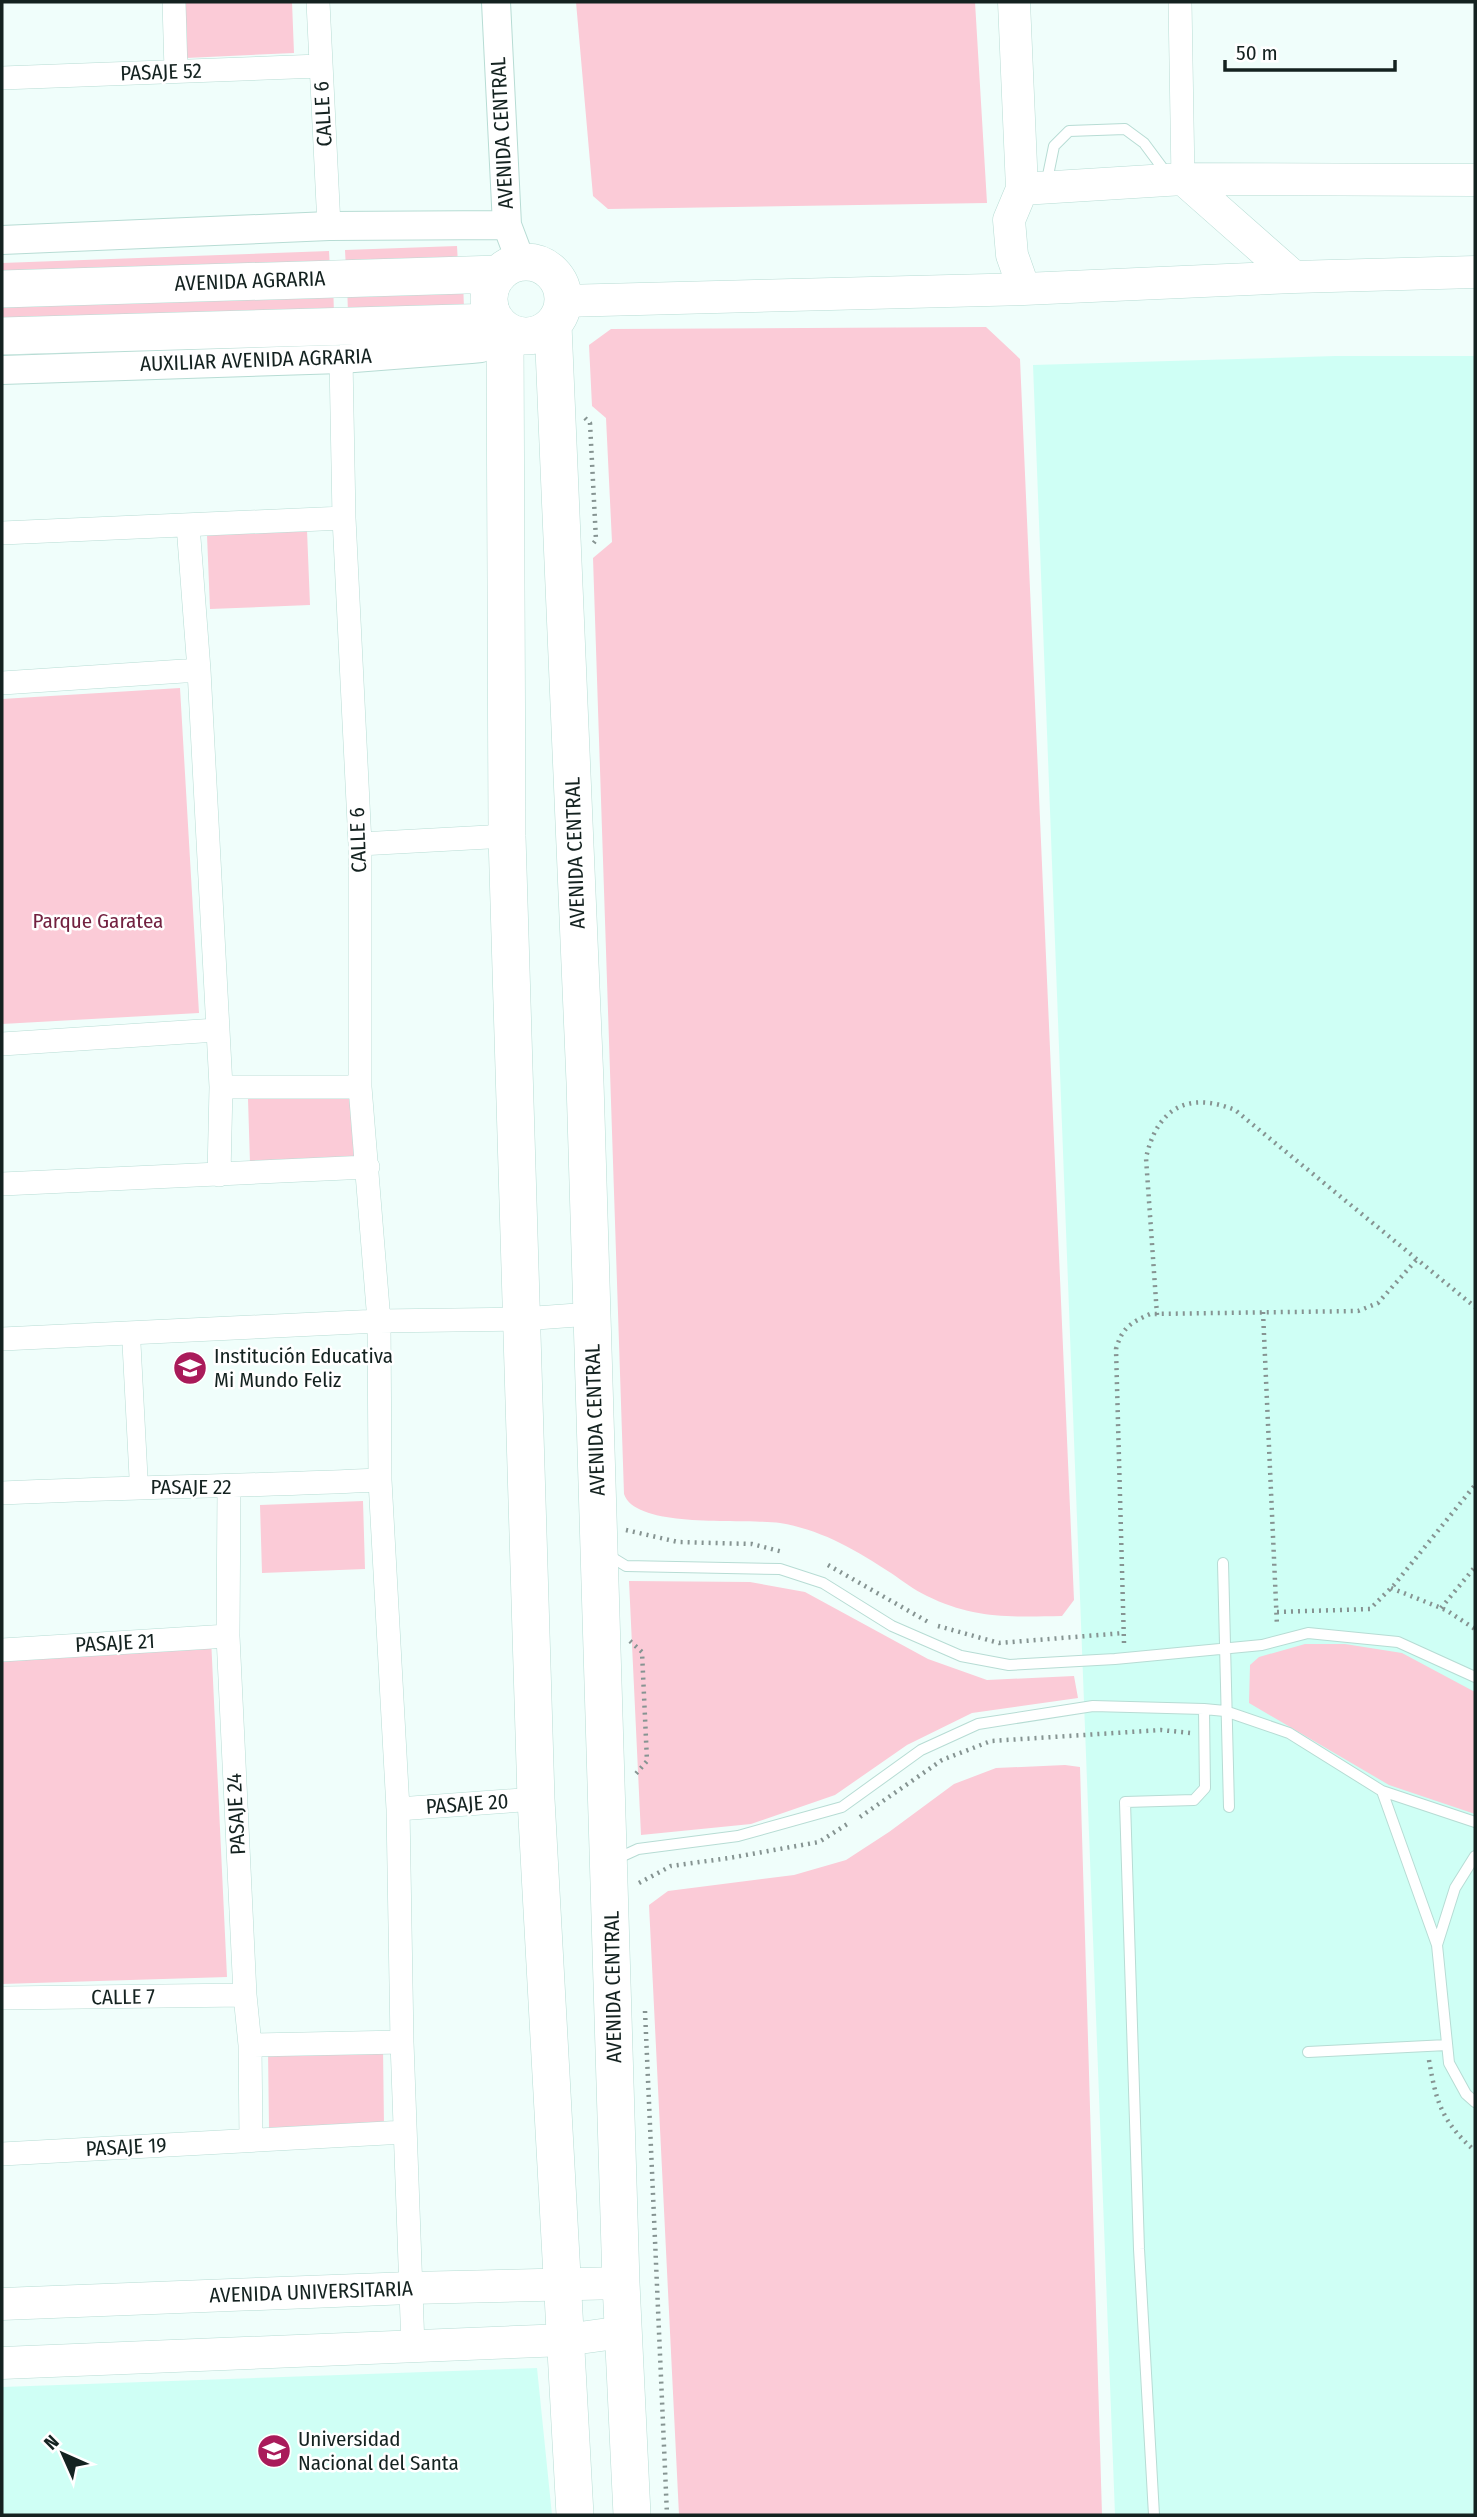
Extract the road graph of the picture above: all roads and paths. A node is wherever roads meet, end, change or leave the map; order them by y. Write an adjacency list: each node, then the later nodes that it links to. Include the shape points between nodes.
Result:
1 (174, 2): 7 (street)
2 (318, 2): 6 (street, CALLE 6)
3 (496, 2): 12 (street, AVENIDA CENTRAL)
4 (1014, 2): 11 (main road)
5 (1180, 2): 9 (street)
6 (320, 66): 7 (street, PASAJE 52); 13 (street, CALLE 6)
7 (176, 71): 8 (street, PASAJE 52)
8 (2, 78)
9 (1177, 180): 10 (main road); 11 (main road); 11 (lane, via 1125,129 1069,131 1054,146); 17 (main road)
10 (1475, 180)
11 (1034, 188): 19 (main road, via 1009,220 1012,255)
12 (507, 225): 13 (street); 15 (street, AVENIDA CENTRAL)
13 (329, 226): 14 (street)
14 (2, 240)
15 (510, 268): 18 (main road, AVENIDA AGRARIA); 20 (main road, via 534,263 556,277 561,289); 21 (main road, via 492,285 488,297)
16 (1475, 272): 17 (main road)
17 (1294, 276): 19 (main road)
18 (2, 289)
19 (1024, 289): 20 (main road)
20 (558, 313): 21 (main road, via 542,333 530,337 517,336); 42 (main road, AVENIDA CENTRAL)
21 (500, 326): 22 (main road); 23 (street, AUXILIAR AVENIDA AGRARIA, via 481,348); 30 (main road)
22 (2, 336)
23 (341, 359): 24 (street, AUXILIAR AVENIDA AGRARIA); 25 (street, CALLE 6)
24 (2, 370)
25 (344, 518): 26 (street); 31 (street, CALLE 6)
26 (188, 525): 27 (street); 28 (street)
27 (2, 533)
28 (199, 670): 29 (street); 32 (street)
29 (2, 683)
30 (507, 836): 31 (street); 44 (main road)
31 (359, 844): 35 (street, CALLE 6)
32 (217, 1030): 33 (street); 34 (street)
33 (2, 1044)
34 (221, 1087): 35 (street); 37 (street)
35 (360, 1087): 36 (street, CALLE 6)
36 (368, 1167): 37 (street); 45 (street, CALLE 6)
37 (219, 1175): 38 (street)
38 (2, 1184)
39 (1417, 1259): 40 (path); 41 (path, via 1378,1303 1358,1311); 43 (path, via 1235,1110 1196,1100 1161,1119 1146,1158)
40 (1475, 1307)
41 (1263, 1312): 43 (path); 60 (path)
42 (591, 1314): 44 (street); 53 (main road, AVENIDA CENTRAL)
43 (1157, 1314): 62 (path, via 1135,1321 1121,1333 1116,1349)
44 (522, 1319): 45 (street); 73 (main road)
45 (379, 1321): 46 (street); 48 (street, CALLE 6)
46 (131, 1334): 47 (street); 50 (street)
47 (2, 1339)
48 (380, 1480): 51 (street, PASAJE 22); 75 (street, CALLE 6)
49 (1475, 1485): 58 (path)
50 (139, 1487): 51 (street, PASAJE 22); 52 (street, PASAJE 22)
51 (229, 1487): 63 (street, PASAJE 24)
52 (2, 1493)
53 (610, 1539): 54 (path, via 752,1544); 67 (lane, via 626,1566 780,1569 823,1583 892,1626 961,1656 1009,1665); 78 (main road, AVENIDA CENTRAL)
54 (791, 1554)
55 (1223, 1563): 65 (lane)
56 (824, 1564): 62 (path, via 934,1625 999,1643)
57 (1475, 1567): 59 (path)
58 (1391, 1588): 59 (path); 60 (path, via 1370,1609)
59 (1441, 1608): 61 (path)
60 (1277, 1612): 64 (path)
61 (1475, 1629)
62 (1124, 1633): 67 (path)
63 (229, 1636): 66 (street, PASAJE 21); 80 (street, PASAJE 24)
64 (1278, 1641): 65 (lane); 68 (lane, via 1308,1633 1398,1642)
65 (1224, 1648): 67 (lane); 70 (lane)
66 (2, 1650)
67 (1124, 1658)
68 (1475, 1677)
69 (1204, 1709): 70 (lane); 71 (lane); 78 (lane, via 1093,1706 978,1724 921,1750 842,1807 738,1836 638,1849)
70 (1225, 1711): 72 (lane, via 1289,1733); 74 (lane)
71 (1204, 1734): 78 (path, via 1161,1730 992,1741 942,1760 819,1842); 102 (lane, via 1205,1788 1194,1800 1125,1802 1139,2249)
72 (1381, 1791): 76 (lane); 79 (lane)
73 (536, 1799): 75 (street, PASAJE 20); 93 (main road)
74 (1228, 1807)
75 (398, 1809): 82 (street, CALLE 6)
76 (1475, 1822)
77 (1475, 1856): 79 (lane, via 1455,1888)
78 (624, 1872): 92 (main road, AVENIDA CENTRAL)
79 (1437, 1945): 84 (lane)
80 (245, 1996): 81 (street, CALLE 7); 83 (street, PASAJE 24)
81 (2, 1998)
82 (402, 2042): 83 (street); 88 (street, CALLE 6)
83 (250, 2045): 89 (street, PASAJE 24)
84 (1447, 2045): 85 (lane); 87 (lane, via 1455,2079)
85 (1426, 2046): 86 (lane); 90 (path, via 1444,2118)
86 (1308, 2052)
87 (1475, 2102)
88 (405, 2132): 89 (street, PASAJE 19); 94 (street, CALLE 6)
89 (251, 2140): 91 (street, PASAJE 19)
90 (1475, 2151)
91 (2, 2154)
92 (621, 2283): 93 (main road, AVENIDA UNIVERSITARIA); 96 (main road, AVENIDA CENTRAL)
93 (562, 2285): 94 (main road, AVENIDA UNIVERSITARIA); 97 (main road)
94 (410, 2288): 95 (main road, AVENIDA UNIVERSITARIA); 98 (street, CALLE 6)
95 (2, 2304)
96 (623, 2332): 97 (main road); 101 (main road, AVENIDA CENTRAL)
97 (565, 2340): 98 (main road); 100 (main road)
98 (413, 2347): 99 (main road)
99 (2, 2363)
100 (575, 2515)
101 (632, 2515)
102 (1154, 2515)

